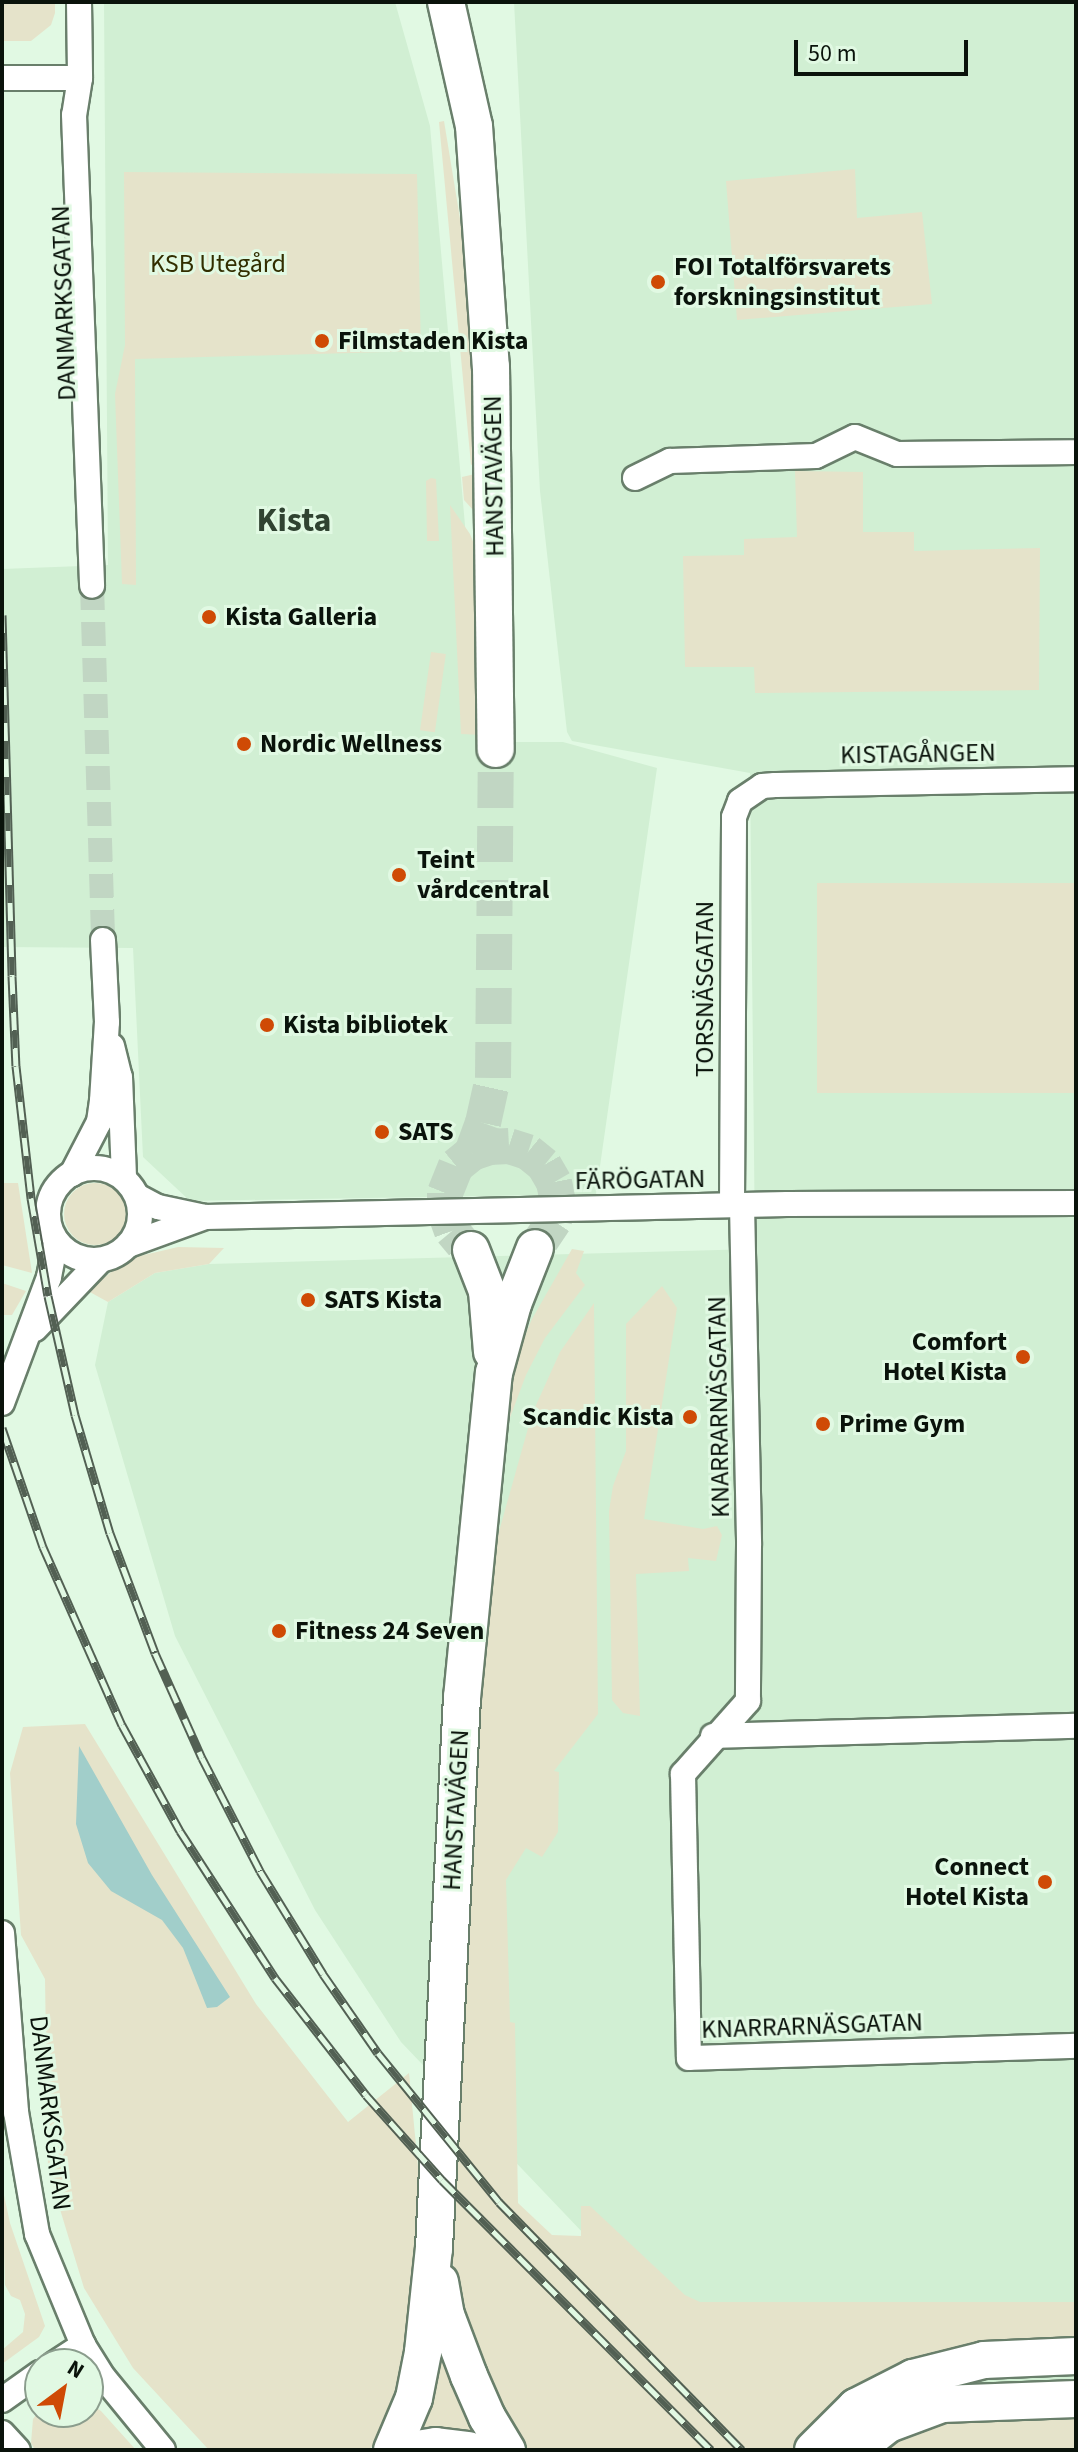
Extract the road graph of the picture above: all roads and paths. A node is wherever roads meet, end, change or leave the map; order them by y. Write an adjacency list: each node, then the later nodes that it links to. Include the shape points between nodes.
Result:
1 (79, 2): 5 (street, DANMARKSGATAN)
2 (429, 2): 6 (main road, HANSTAVÄGEN, via 464,172)
3 (446, 2): 6 (main road, HANSTAVÄGEN, via 474,126)
4 (2, 78): 5 (street)
5 (80, 78): 9 (street, DANMARKSGATAN, via 74,130)
6 (477, 204): 10 (main road, HANSTAVÄGEN, via 491,367)
7 (1076, 452): 8 (street, via 897,454 855,437 816,456 670,461)
8 (635, 478)
9 (92, 586)
10 (496, 749)
11 (1076, 779): 12 (street, KISTAGÅNGEN)
12 (762, 786): 18 (street, TORSNÄSGATAN, via 740,801 734,817)
13 (103, 940): 14 (street)
14 (107, 1022): 15 (street, via 99,1122); 16 (street, via 120,1077)
15 (72, 1174): 16 (street, via 103,1167); 20 (street, via 50,1200 48,1216)
16 (130, 1187): 19 (street, FÄRÖGATAN, via 158,1207); 21 (street, via 141,1221)
17 (1076, 1203): 18 (street, FÄRÖGATAN)
18 (737, 1205): 19 (street, FÄRÖGATAN); 27 (street, KNARRARNÄSGATAN, via 749,1545 748,1701)
19 (205, 1217): 21 (street, FÄRÖGATAN)
20 (56, 1241): 22 (street, via 82,1259); 23 (street, via 49,1277)
21 (128, 1245): 22 (street)
22 (101, 1260): 23 (street)
23 (13, 1338): 25 (street)
24 (494, 1373): 24 (main road, HANSTAVÄGEN, via 487,1291 467,1247 490,1258 509,1258 538,1244 513,1304); 30 (main road, HANSTAVÄGEN, via 462,1698)
25 (2, 1403)
26 (1076, 1726): 27 (street)
27 (713, 1736): 29 (street, KNARRARNÄSGATAN, via 683,1774 689,2058)
28 (2, 1933): 31 (street, DANMARKSGATAN, via 16,2112 37,2234)
29 (1076, 2046)
30 (434, 2248): 42 (main road, HANSTAVÄGEN, via 414,2398); 45 (main road, HANSTAVÄGEN, via 451,2327 487,2417)
31 (83, 2345): 32 (street); 37 (street, DANMARKSGATAN)
32 (78, 2348)
33 (1076, 2356): 46 (main road, via 984,2360 913,2378 856,2407)
34 (24, 2384): 36 (street)
35 (1076, 2399): 47 (main road, via 942,2404 888,2424)
36 (2, 2400)
37 (135, 2418): 40 (street, DANMARKSGATAN); 41 (street, DANMARKSGATAN)
38 (2, 2433): 39 (street)
39 (18, 2450)
40 (163, 2450)
41 (181, 2450)
42 (392, 2450)
43 (411, 2450): 44 (main road)
44 (469, 2450)
45 (507, 2450)
46 (813, 2450)
47 (855, 2450)

